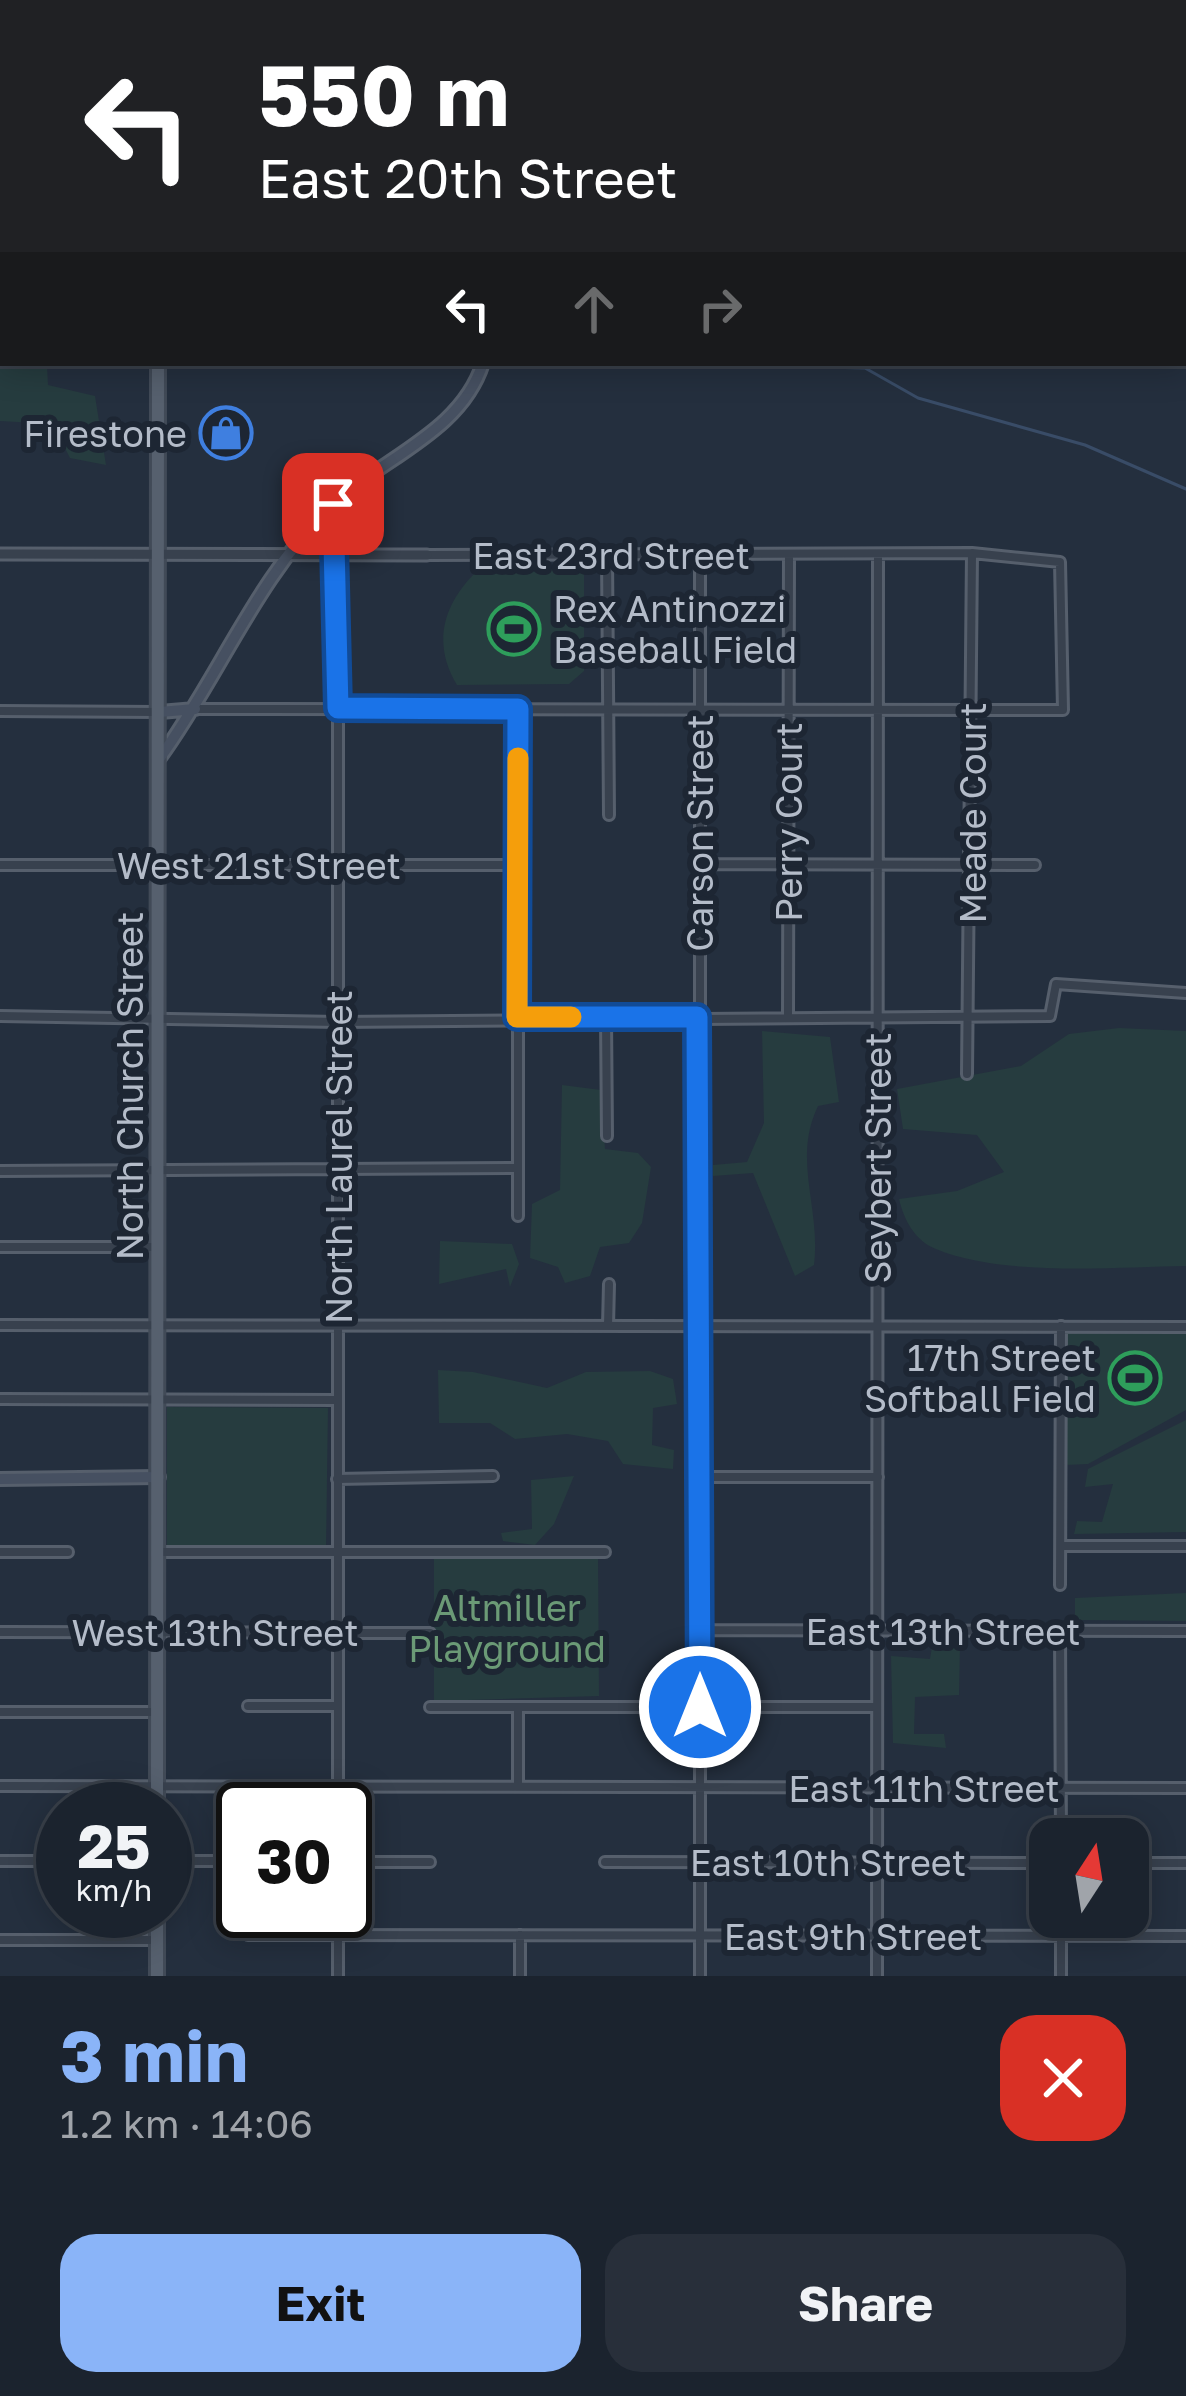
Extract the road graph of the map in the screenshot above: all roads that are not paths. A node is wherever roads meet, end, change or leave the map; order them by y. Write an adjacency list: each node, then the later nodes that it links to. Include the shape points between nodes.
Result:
1 (158, 366): 10 (main road, North Church Street)
2 (482, 366): 3 (main road, via 464,404)
3 (333, 504): 6 (street, North Laurel Street); 12 (main road)
4 (972, 553): 13 (street, East 23rd Street); 21 (street, Meade Court); 21 (street, East 23rd Street, via 1063,564 1063,710)
5 (0, 554): 10 (street, East 23rd Street)
6 (338, 554): 11 (street, East 23rd Street); 12 (street, East 23rd Street); 14 (street, North Laurel Street)
7 (607, 554): 8 (street, East 23rd Street); 11 (street, East 23rd Street); 16 (street)
8 (700, 554): 9 (street, East 23rd Street); 17 (street, Carson Street)
9 (789, 554): 13 (street, East 23rd Street); 18 (street, Perry Court)
10 (157, 555): 12 (street, East 23rd Street); 23 (main road, North Church Street)
11 (427, 555)
12 (284, 556): 20 (main road)
13 (878, 556): 19 (street, Seybert Street)
14 (338, 708): 15 (street); 20 (street); 31 (street, North Laurel Street)
15 (518, 709): 16 (street); 34 (street)
16 (610, 709): 17 (street); 25 (street)
17 (700, 709): 18 (street); 26 (street, Carson Street)
18 (789, 709): 19 (street); 27 (street, Perry Court)
19 (878, 709): 21 (street); 28 (street, Seybert Street)
20 (196, 710): 23 (main road); 24 (main road)
21 (972, 710): 32 (street, Meade Court)
22 (0, 711): 23 (street)
23 (160, 712): 24 (main road, North Church Street)
24 (159, 759): 30 (main road, North Church Street)
25 (609, 815)
26 (700, 864): 27 (street); 40 (street, Carson Street)
27 (789, 864): 28 (street); 41 (street, Perry Court)
28 (878, 864): 32 (street); 42 (street, Seybert Street)
29 (0, 865): 30 (street, West 21st Street)
30 (159, 865): 31 (street, West 21st Street); 43 (main road, North Church Street)
31 (338, 865): 34 (street, West 21st Street); 44 (street, North Laurel Street)
32 (972, 865): 33 (street); 37 (street, Meade Court)
33 (1035, 865)
34 (518, 866): 38 (street)
35 (1186, 992): 37 (street, via 1056,984 1050,1016)
36 (0, 1016): 43 (street)
37 (968, 1016): 42 (street); 45 (street, Meade Court)
38 (517, 1017): 39 (street); 44 (street); 47 (street)
39 (606, 1017): 40 (street); 46 (street)
40 (697, 1017): 41 (street); 59 (street, Carson Street)
41 (788, 1017): 42 (street)
42 (878, 1017): 60 (street, Seybert Street)
43 (159, 1021): 44 (street); 50 (main road, North Church Street)
44 (338, 1022): 48 (street, North Laurel Street)
45 (967, 1074)
46 (607, 1136)
47 (518, 1168): 48 (street); 51 (street)
48 (338, 1170): 50 (street); 57 (street, North Laurel Street)
49 (0, 1171): 50 (street)
50 (156, 1171): 53 (main road, North Church Street)
51 (518, 1216)
52 (0, 1247): 53 (street)
53 (158, 1247): 56 (main road, North Church Street)
54 (609, 1284): 58 (street)
55 (0, 1324): 56 (street)
56 (158, 1325): 57 (street); 64 (main road, North Church Street)
57 (338, 1325): 58 (street); 65 (street, North Laurel Street)
58 (608, 1326): 59 (street)
59 (700, 1326): 60 (street); 68 (street, Carson Street)
60 (878, 1326): 61 (street); 69 (street, Seybert Street)
61 (1061, 1326): 62 (street); 72 (street)
62 (1186, 1327)
63 (0, 1399): 64 (street)
64 (158, 1400): 65 (street); 67 (main road, North Church Street)
65 (338, 1400): 71 (street, North Laurel Street)
66 (493, 1476): 71 (street)
67 (159, 1477): 70 (main road); 76 (main road, North Church Street)
68 (700, 1477): 69 (street); 80 (street, Carson Street)
69 (878, 1477): 81 (street, Seybert Street)
70 (0, 1479)
71 (337, 1479): 77 (street, North Laurel Street)
72 (1061, 1546): 73 (street); 79 (street)
73 (1186, 1546)
74 (0, 1552): 75 (street)
75 (68, 1552)
76 (158, 1552): 77 (street); 85 (main road, North Church Street)
77 (338, 1552): 78 (street); 86 (street, North Laurel Street)
78 (605, 1552)
79 (1060, 1585)
80 (700, 1630): 81 (street, East 13th Street); 92 (street, Carson Street)
81 (878, 1630): 82 (street, East 13th Street); 93 (street, Seybert Street)
82 (1060, 1630): 83 (street, East 13th Street); 104 (street)
83 (1186, 1631)
84 (0, 1632): 85 (street, West 13th Street)
85 (158, 1632): 86 (street, West 13th Street); 95 (main road, North Church Street)
86 (338, 1633): 87 (street, West 13th Street); 89 (street, North Laurel Street)
87 (430, 1633)
88 (248, 1706): 89 (street)
89 (338, 1706): 97 (street, North Laurel Street)
90 (430, 1707): 91 (street)
91 (518, 1707): 92 (street); 101 (street)
92 (700, 1707): 93 (street); 102 (street, Carson Street)
93 (878, 1707): 103 (street, Seybert Street)
94 (0, 1712): 95 (street)
95 (157, 1712): 96 (main road, North Church Street)
96 (157, 1782)
97 (338, 1782)
98 (0, 1786): 99 (street, East 11th Street)
99 (36, 1786)
100 (372, 1786): 101 (street, East 11th Street)
101 (518, 1787): 102 (street, East 11th Street)
102 (700, 1787): 103 (street, East 11th Street); 112 (street, Carson Street)
103 (878, 1787): 104 (street, East 11th Street); 113 (street, Seybert Street)
104 (1061, 1788): 105 (street, East 11th Street); 106 (street)
105 (1186, 1788)
106 (1061, 1818)
107 (0, 1861): 108 (street)
108 (36, 1861)
109 (372, 1862): 110 (street)
110 (430, 1862)
111 (605, 1862): 112 (street, East 10th Street)
112 (700, 1862): 113 (street, East 10th Street); 119 (street, Carson Street)
113 (878, 1862): 114 (street, East 10th Street); 120 (street, Seybert Street)
114 (1029, 1863)
115 (1149, 1863): 116 (street)
116 (1186, 1863)
117 (372, 1935): 118 (street, East 9th Street)
118 (520, 1935): 119 (street, East 9th Street); 130 (street)
119 (700, 1936): 120 (street, East 9th Street); 131 (street, Carson Street)
120 (878, 1936): 121 (street, East 9th Street); 132 (street, Seybert Street)
121 (1029, 1936)
122 (1149, 1936): 123 (street, East 9th Street)
123 (1186, 1936)
124 (338, 1938): 129 (street)
125 (1061, 1938): 133 (street)
126 (0, 1940): 127 (street)
127 (157, 1940): 128 (main road)
128 (157, 1976)
129 (338, 1976)
130 (520, 1976)
131 (700, 1976)
132 (878, 1976)
133 (1061, 1976)

